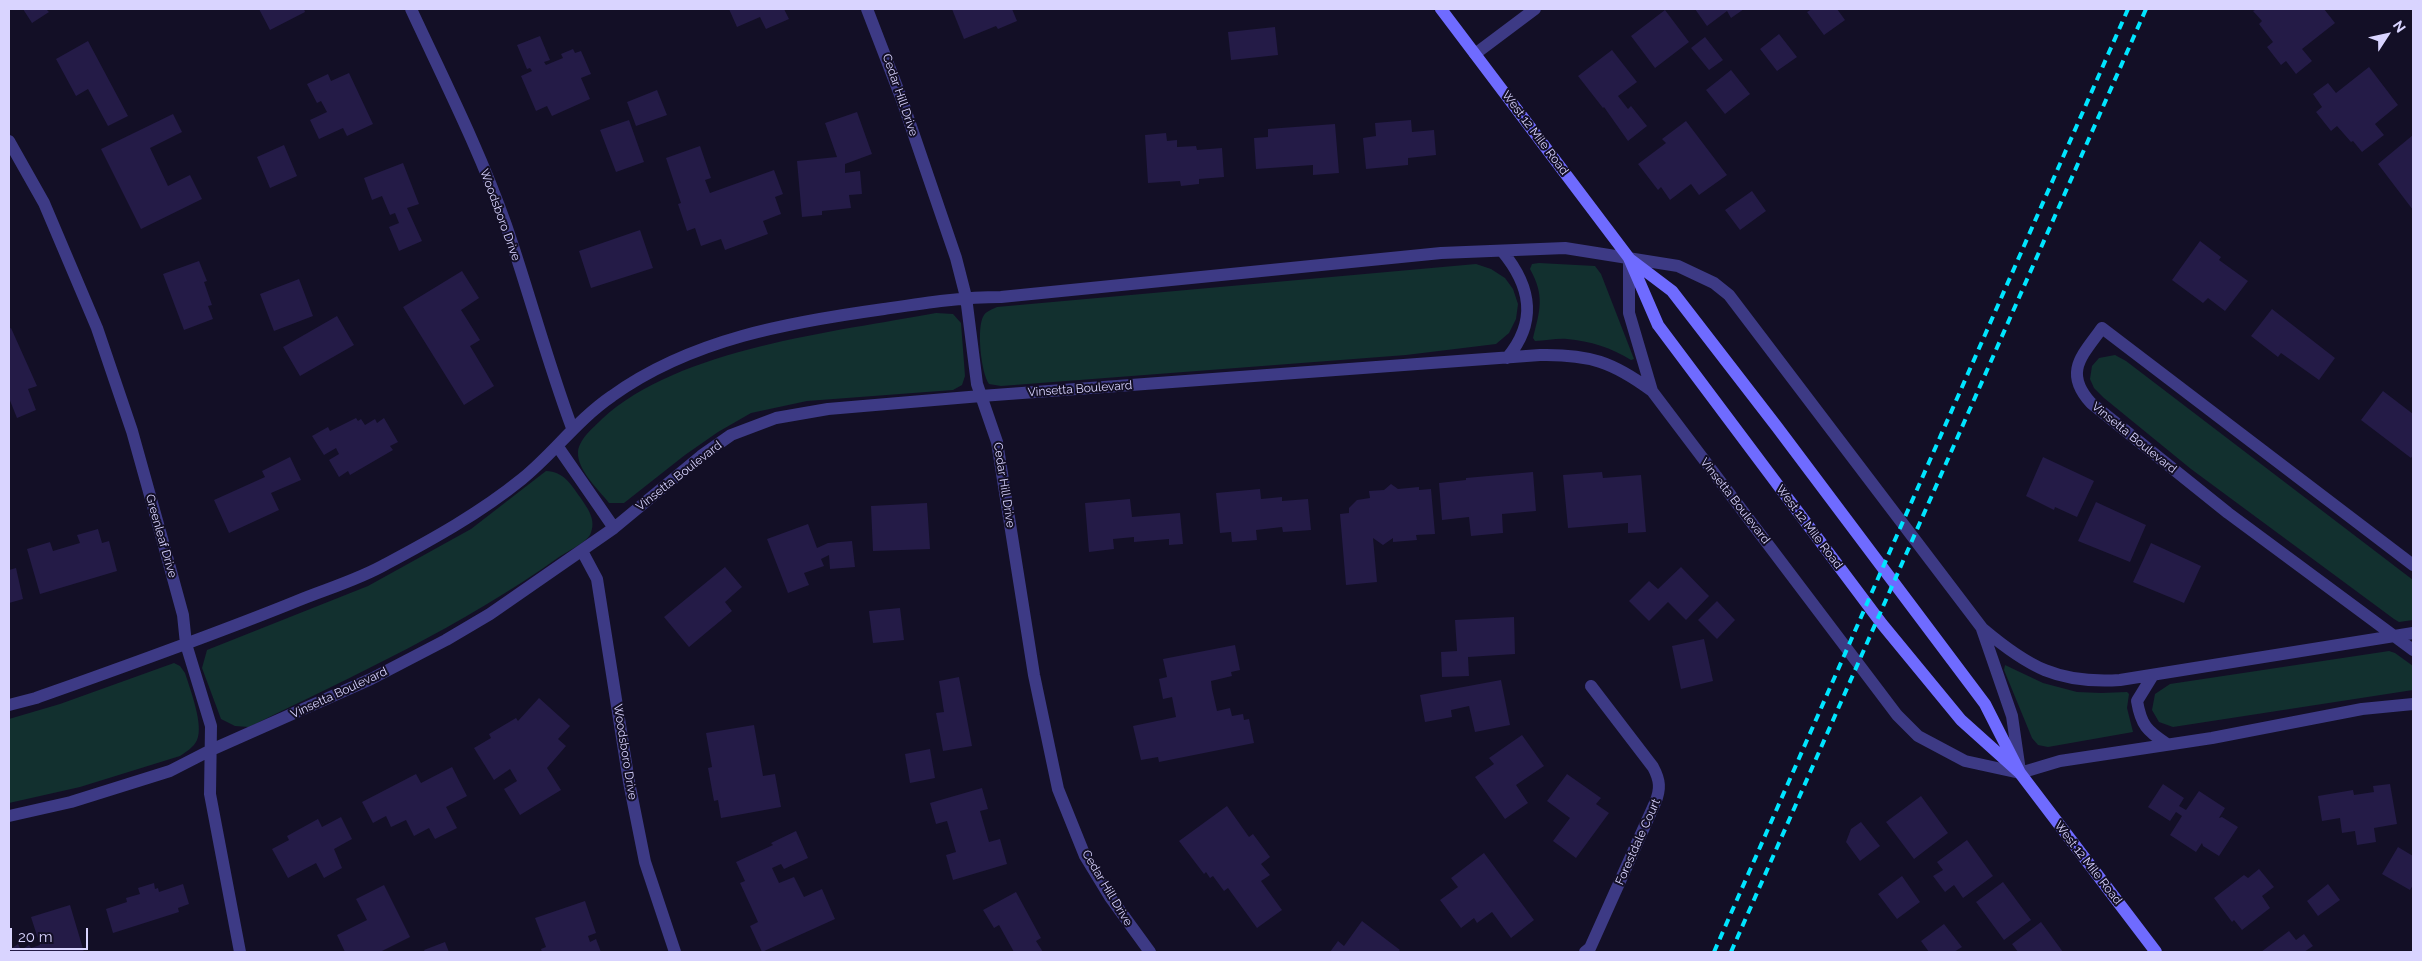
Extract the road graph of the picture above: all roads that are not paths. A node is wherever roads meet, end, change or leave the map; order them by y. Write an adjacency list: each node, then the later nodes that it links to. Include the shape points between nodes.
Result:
1 (411, 9): 13 (street, Woodsboro Drive, via 463,120 505,224)
2 (867, 9): 9 (street, Cedar Hill Drive, via 956,258)
3 (1441, 9): 5 (main road, West 12 Mile Road)
4 (1535, 9): 5 (street)
5 (1475, 54): 8 (main road, West 12 Mile Road)
6 (9, 141): 21 (street, Greenleaf Drive, via 44,203 97,328 132,431 184,615)
7 (1502, 250): 8 (street, via 1566,248); 9 (street, via 1441,253 1011,296); 10 (street, via 1521,279 1529,312 1524,330)
8 (1629, 258): 11 (street, Vinsetta Boulevard, via 1629,313); 18 (street, via 1678,266 1714,283 1729,295); 29 (main road, West 12 Mile Road, via 1672,291 1777,427 1985,704); 29 (main road, West 12 Mile Road, via 1658,325 1876,616 1961,720)
9 (966, 297): 12 (street, Cedar Hill Drive); 13 (street, via 783,325 737,338 654,369 611,396)
10 (1507, 358): 11 (street, Vinsetta Boulevard, via 1565,354 1590,358 1626,372); 12 (street, Vinsetta Boulevard)
11 (1652, 391): 29 (street, Vinsetta Boulevard, via 1897,715 1918,736 1965,761)
12 (981, 396): 15 (street, Vinsetta Boulevard, via 828,409 754,425 701,456); 33 (street, Cedar Hill Drive, via 997,442 1034,675 1058,789 1085,856)
13 (572, 428): 14 (street)
14 (558, 447): 15 (street); 21 (street, via 489,503 382,567)
15 (614, 528): 16 (street, Vinsetta Boulevard)
16 (582, 551): 28 (street, Vinsetta Boulevard, via 446,640 371,679); 32 (street, Woodsboro Drive, via 597,579 629,782 644,853)
17 (2413, 565): 20 (street, Vinsetta Boulevard, via 2102,328 2079,363 2075,377 2091,403 2228,513)
18 (1982, 628): 23 (street, via 2024,662 2063,677 2102,681); 29 (street, via 2012,716)
19 (2413, 633): 20 (street)
20 (2393, 635): 22 (street, Vinsetta Boulevard); 23 (street)
21 (186, 644): 26 (street); 28 (street, Greenleaf Drive, via 211,726)
22 (2413, 650)
23 (2153, 675): 27 (street, via 2137,700 2140,716 2148,732)
24 (1591, 686): 34 (street, Forestdale Court, via 1653,767 1659,788)
25 (2413, 704): 27 (street, Vinsetta Boulevard, via 2362,709)
26 (9, 705)
27 (2167, 744): 29 (street, Vinsetta Boulevard, via 2060,761)
28 (211, 750): 30 (street, Vinsetta Boulevard, via 170,771 70,802); 31 (street, Greenleaf Drive, via 210,794)
29 (2020, 773): 35 (main road, West 12 Mile Road)
30 (9, 816)
31 (240, 952)
32 (674, 952)
33 (1150, 952)
34 (1586, 952)
35 (2156, 952)

